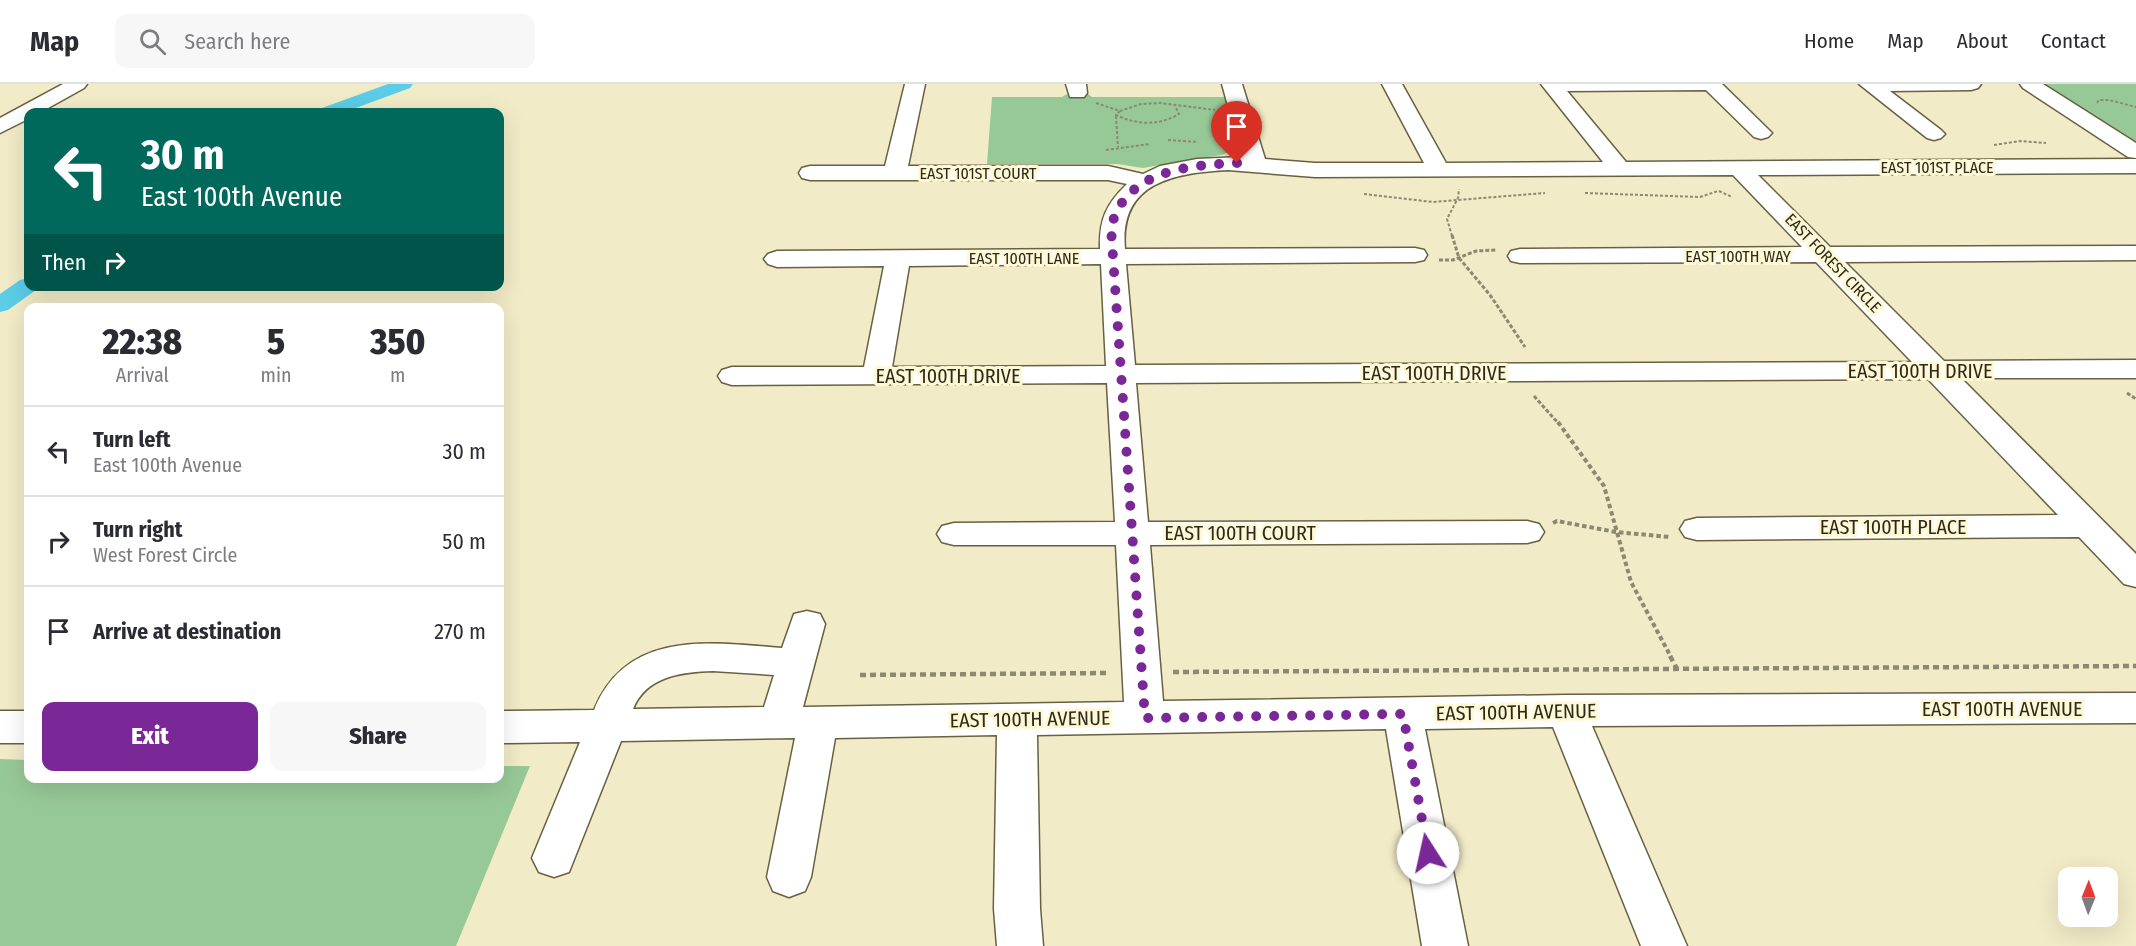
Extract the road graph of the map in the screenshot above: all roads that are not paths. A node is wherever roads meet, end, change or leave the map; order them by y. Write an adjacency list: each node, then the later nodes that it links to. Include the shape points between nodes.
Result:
1 (77, 84): 10 (street)
2 (915, 84): 22 (street)
3 (1232, 84): 16 (street)
4 (1392, 84): 20 (street)
5 (1552, 84): 6 (street); 18 (street)
6 (1711, 84): 13 (street)
7 (1870, 84): 8 (street); 14 (street)
8 (1971, 84)
9 (2030, 84): 15 (street)
10 (34, 108)
11 (24, 114): 12 (street)
12 (0, 127)
13 (1761, 133)
14 (1934, 134)
15 (2136, 152)
16 (1255, 163): 20 (street, via 1315,170); 23 (street, via 1197,166)
17 (2136, 166): 19 (street, EAST 101ST PLACE)
18 (1619, 168): 19 (street); 20 (street)
19 (1739, 168): 27 (street, EAST FOREST CIRCLE)
20 (1450, 169)
21 (810, 173): 22 (street, EAST 101ST COURT)
22 (895, 173): 23 (street, EAST 101ST COURT, via 1108,173)
23 (1145, 182): 29 (street, via 1128,193 1114,215)
24 (2136, 253): 27 (street, EAST 100TH WAY)
25 (1415, 255): 29 (street, EAST 100TH LANE)
26 (1520, 256): 27 (street, EAST 100TH WAY)
27 (1826, 256): 31 (street, EAST FOREST CIRCLE)
28 (898, 258): 29 (street, EAST 100TH LANE); 30 (street, EAST 100TH LANE); 34 (street)
29 (1112, 258): 32 (street)
30 (777, 259)
31 (1937, 371): 32 (street, EAST 100TH DRIVE); 35 (street, EAST 100TH DRIVE); 36 (street, EAST FOREST CIRCLE)
32 (1120, 374): 34 (street, EAST 100TH DRIVE); 39 (street)
33 (732, 376): 34 (street, EAST 100TH DRIVE)
34 (876, 376)
35 (2131, 381)
36 (2089, 526): 37 (street, EAST 100TH PLACE); 41 (street, EAST FOREST CIRCLE)
37 (1697, 529)
38 (1527, 532): 39 (street, EAST 100TH COURT)
39 (1131, 533): 40 (street, EAST 100TH COURT); 47 (street)
40 (954, 534)
41 (2136, 574)
42 (807, 624): 43 (street)
43 (796, 663): 49 (street); 50 (street, via 705,657 670,660 634,678 618,698)
44 (2136, 708): 45 (street, EAST 100TH AVENUE)
45 (1566, 711): 46 (street, EAST 100TH AVENUE); 58 (street)
46 (1403, 714): 47 (street, EAST 100TH AVENUE); 57 (street)
47 (1145, 718): 48 (street, EAST 100TH AVENUE)
48 (1017, 720): 49 (street, EAST 100TH AVENUE); 56 (street)
49 (798, 724): 50 (street, EAST 100TH AVENUE); 55 (street)
50 (609, 726): 53 (street, EAST 100TH AVENUE); 54 (street)
51 (0, 727): 52 (street)
52 (24, 727)
53 (504, 728)
54 (554, 858)
55 (789, 877)
56 (1020, 946)
57 (1445, 946)
58 (1665, 946)

